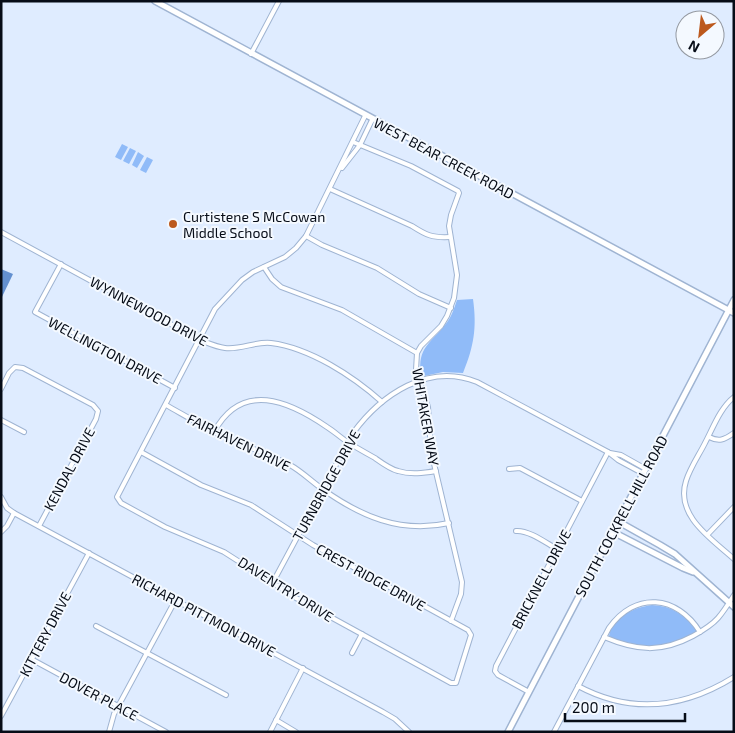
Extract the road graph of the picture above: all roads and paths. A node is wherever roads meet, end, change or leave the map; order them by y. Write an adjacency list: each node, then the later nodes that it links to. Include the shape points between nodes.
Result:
1 (155, 1): 3 (main road, WEST BEAR CREEK ROAD)
2 (279, 1): 3 (street)
3 (251, 54): 4 (main road, WEST BEAR CREEK ROAD)
4 (365, 116): 5 (main road, WEST BEAR CREEK ROAD); 6 (street)
5 (372, 120): 7 (street); 17 (main road, WEST BEAR CREEK ROAD)
6 (353, 142): 7 (street, WHITAKER WAY); 8 (street)
7 (360, 145): 8 (street); 12 (street, WHITAKER WAY, via 458,190 449,226)
8 (337, 174): 9 (street)
9 (330, 189): 11 (street); 12 (street, via 424,234)
10 (1, 232): 13 (street, WYNNEWOOD DRIVE)
11 (306, 236): 14 (street, via 291,253); 16 (street, via 377,268 419,294)
12 (450, 236): 16 (street, WHITAKER WAY, via 457,275)
13 (61, 264): 18 (street, WYNNEWOOD DRIVE); 22 (street, WELLINGTON DRIVE, via 35,312)
14 (264, 267): 18 (street, via 231,290 216,309); 19 (street, via 281,287 342,310)
15 (734, 300): 17 (main road, SOUTH COCKRELL HILL ROAD)
16 (451, 308): 19 (street, WHITAKER WAY, via 441,326)
17 (731, 312): 35 (main road, SOUTH COCKRELL HILL ROAD)
18 (200, 340): 22 (street); 24 (street, WYNNEWOOD DRIVE, via 227,348 270,343 306,353 348,376)
19 (418, 353): 20 (street, WHITAKER WAY, via 416,370)
20 (419, 381): 24 (street, TURNBRIDGE DRIVE); 33 (street, TURNBRIDGE DRIVE, via 452,375 464,377); 36 (street, WHITAKER WAY, via 428,407)
21 (1, 388): 44 (street, KENDAL DRIVE, via 15,367 23,368 98,411)
22 (175, 388): 25 (street)
23 (734, 398): 30 (street, via 723,409)
24 (382, 402): 31 (street, TURNBRIDGE DRIVE, via 363,420)
25 (166, 405): 28 (street, FAIRHAVEN DRIVE); 32 (street)
26 (1, 420): 27 (street)
27 (24, 432)
28 (214, 432): 31 (street, via 233,408 269,399 306,414); 37 (street, FAIRHAVEN DRIVE, via 295,468)
29 (734, 434): 30 (street, via 722,440)
30 (709, 437): 48 (street, via 686,480 684,497 691,518)
31 (348, 442): 36 (street, via 398,471 416,474); 37 (street, TURNBRIDGE DRIVE)
32 (141, 452): 49 (street, CREST RIDGE DRIVE, via 201,484 251,505); 54 (street, DAVENTRY DRIVE, via 117,497 121,504 232,556)
33 (608, 452): 35 (street, TURNBRIDGE DRIVE); 39 (street, BRICKNELL DRIVE)
34 (510, 469): 39 (street, via 520,468)
35 (645, 471): 42 (main road, SOUTH COCKRELL HILL ROAD)
36 (436, 472): 43 (street, WHITAKER WAY)
37 (322, 489): 43 (street, FAIRHAVEN DRIVE, via 359,511 389,523 406,527); 49 (street, TURNBRIDGE DRIVE)
38 (1, 498): 41 (street, RICHARD PITTMON DRIVE)
39 (582, 501): 50 (street, BRICKNELL DRIVE)
40 (734, 506): 48 (street)
41 (14, 513): 44 (street, RICHARD PITTMON DRIVE); 46 (street)
42 (619, 522): 47 (main road, SOUTH COCKRELL HILL ROAD); 53 (main road, via 660,544)
43 (449, 523): 59 (street, WHITAKER WAY, via 462,582)
44 (39, 526): 51 (street, RICHARD PITTMON DRIVE)
45 (516, 531): 50 (street, via 527,533)
46 (1, 532)
47 (613, 532): 53 (main road); 71 (main road, SOUTH COCKRELL HILL ROAD)
48 (708, 534): 52 (street)
49 (298, 536): 54 (street, TURNBRIDGE DRIVE); 59 (street, CREST RIDGE DRIVE)
50 (557, 549): 71 (street, BRICKNELL DRIVE, via 495,671)
51 (89, 552): 56 (street, RICHARD PITTMON DRIVE); 66 (street, KITTERY DRIVE)
52 (734, 559)
53 (693, 572): 57 (main road)
54 (272, 584): 62 (street, DAVENTRY DRIVE)
55 (734, 595): 57 (street)
56 (176, 599): 65 (street); 67 (street, RICHARD PITTMON DRIVE)
57 (729, 603): 58 (main road); 61 (street, via 718,619)
58 (734, 608)
59 (451, 621): 69 (street, CREST RIDGE DRIVE, via 471,635)
60 (96, 626): 65 (street)
61 (700, 632): 63 (street, via 679,644 659,648 631,646); 63 (street, via 684,612 650,602 621,614)
62 (362, 634): 64 (street); 69 (street, DAVENTRY DRIVE)
63 (604, 638): 70 (street)
64 (352, 652)
65 (147, 653): 72 (street); 73 (street)
66 (31, 659): 73 (street, DOVER PLACE); 74 (street, KITTERY DRIVE)
67 (303, 668): 75 (street); 80 (street, RICHARD PITTMON DRIVE, via 395,719)
68 (734, 677): 70 (street, via 690,699 653,705 612,700)
69 (456, 683)
70 (578, 686): 82 (street)
71 (529, 692): 81 (main road, SOUTH COCKRELL HILL ROAD)
72 (226, 695)
73 (118, 707): 76 (street); 77 (street, DOVER PLACE)
74 (1, 716)
75 (276, 720): 78 (street); 79 (street)
76 (109, 732)
77 (166, 732)
78 (270, 732)
79 (296, 732)
80 (409, 732)
81 (508, 732)
82 (554, 732)

